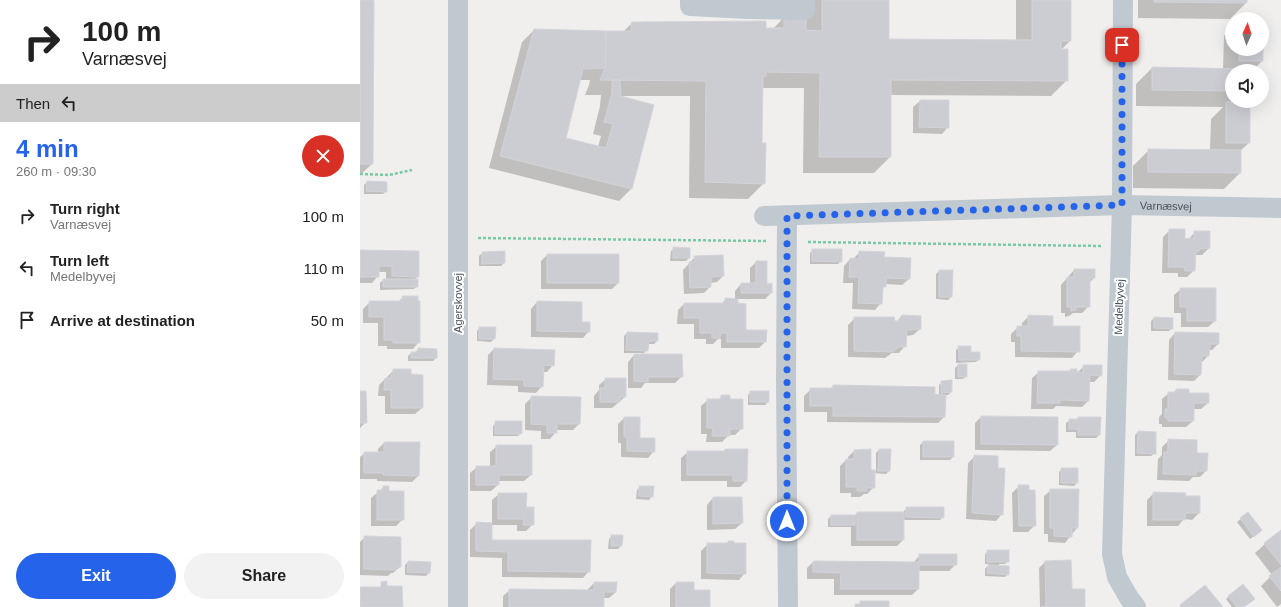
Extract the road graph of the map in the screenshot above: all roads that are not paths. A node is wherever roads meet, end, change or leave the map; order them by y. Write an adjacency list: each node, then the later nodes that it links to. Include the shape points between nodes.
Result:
1 (458, 0): 10 (street, Agerskovvej)
2 (690, 0): 5 (street, via 690,6)
3 (805, 0): 5 (street, via 805,10)
4 (1123, 0): 6 (street, Medelbyvej)
5 (748, 4)
6 (1122, 205): 7 (street, Varnæsvej); 9 (street, Varnæsvej); 12 (street, Medelbyvej, via 1112,554 1117,577)
7 (1281, 208)
8 (764, 216): 9 (street, Varnæsvej)
9 (787, 216): 11 (street)
10 (458, 607)
11 (788, 607)
12 (1136, 607)

